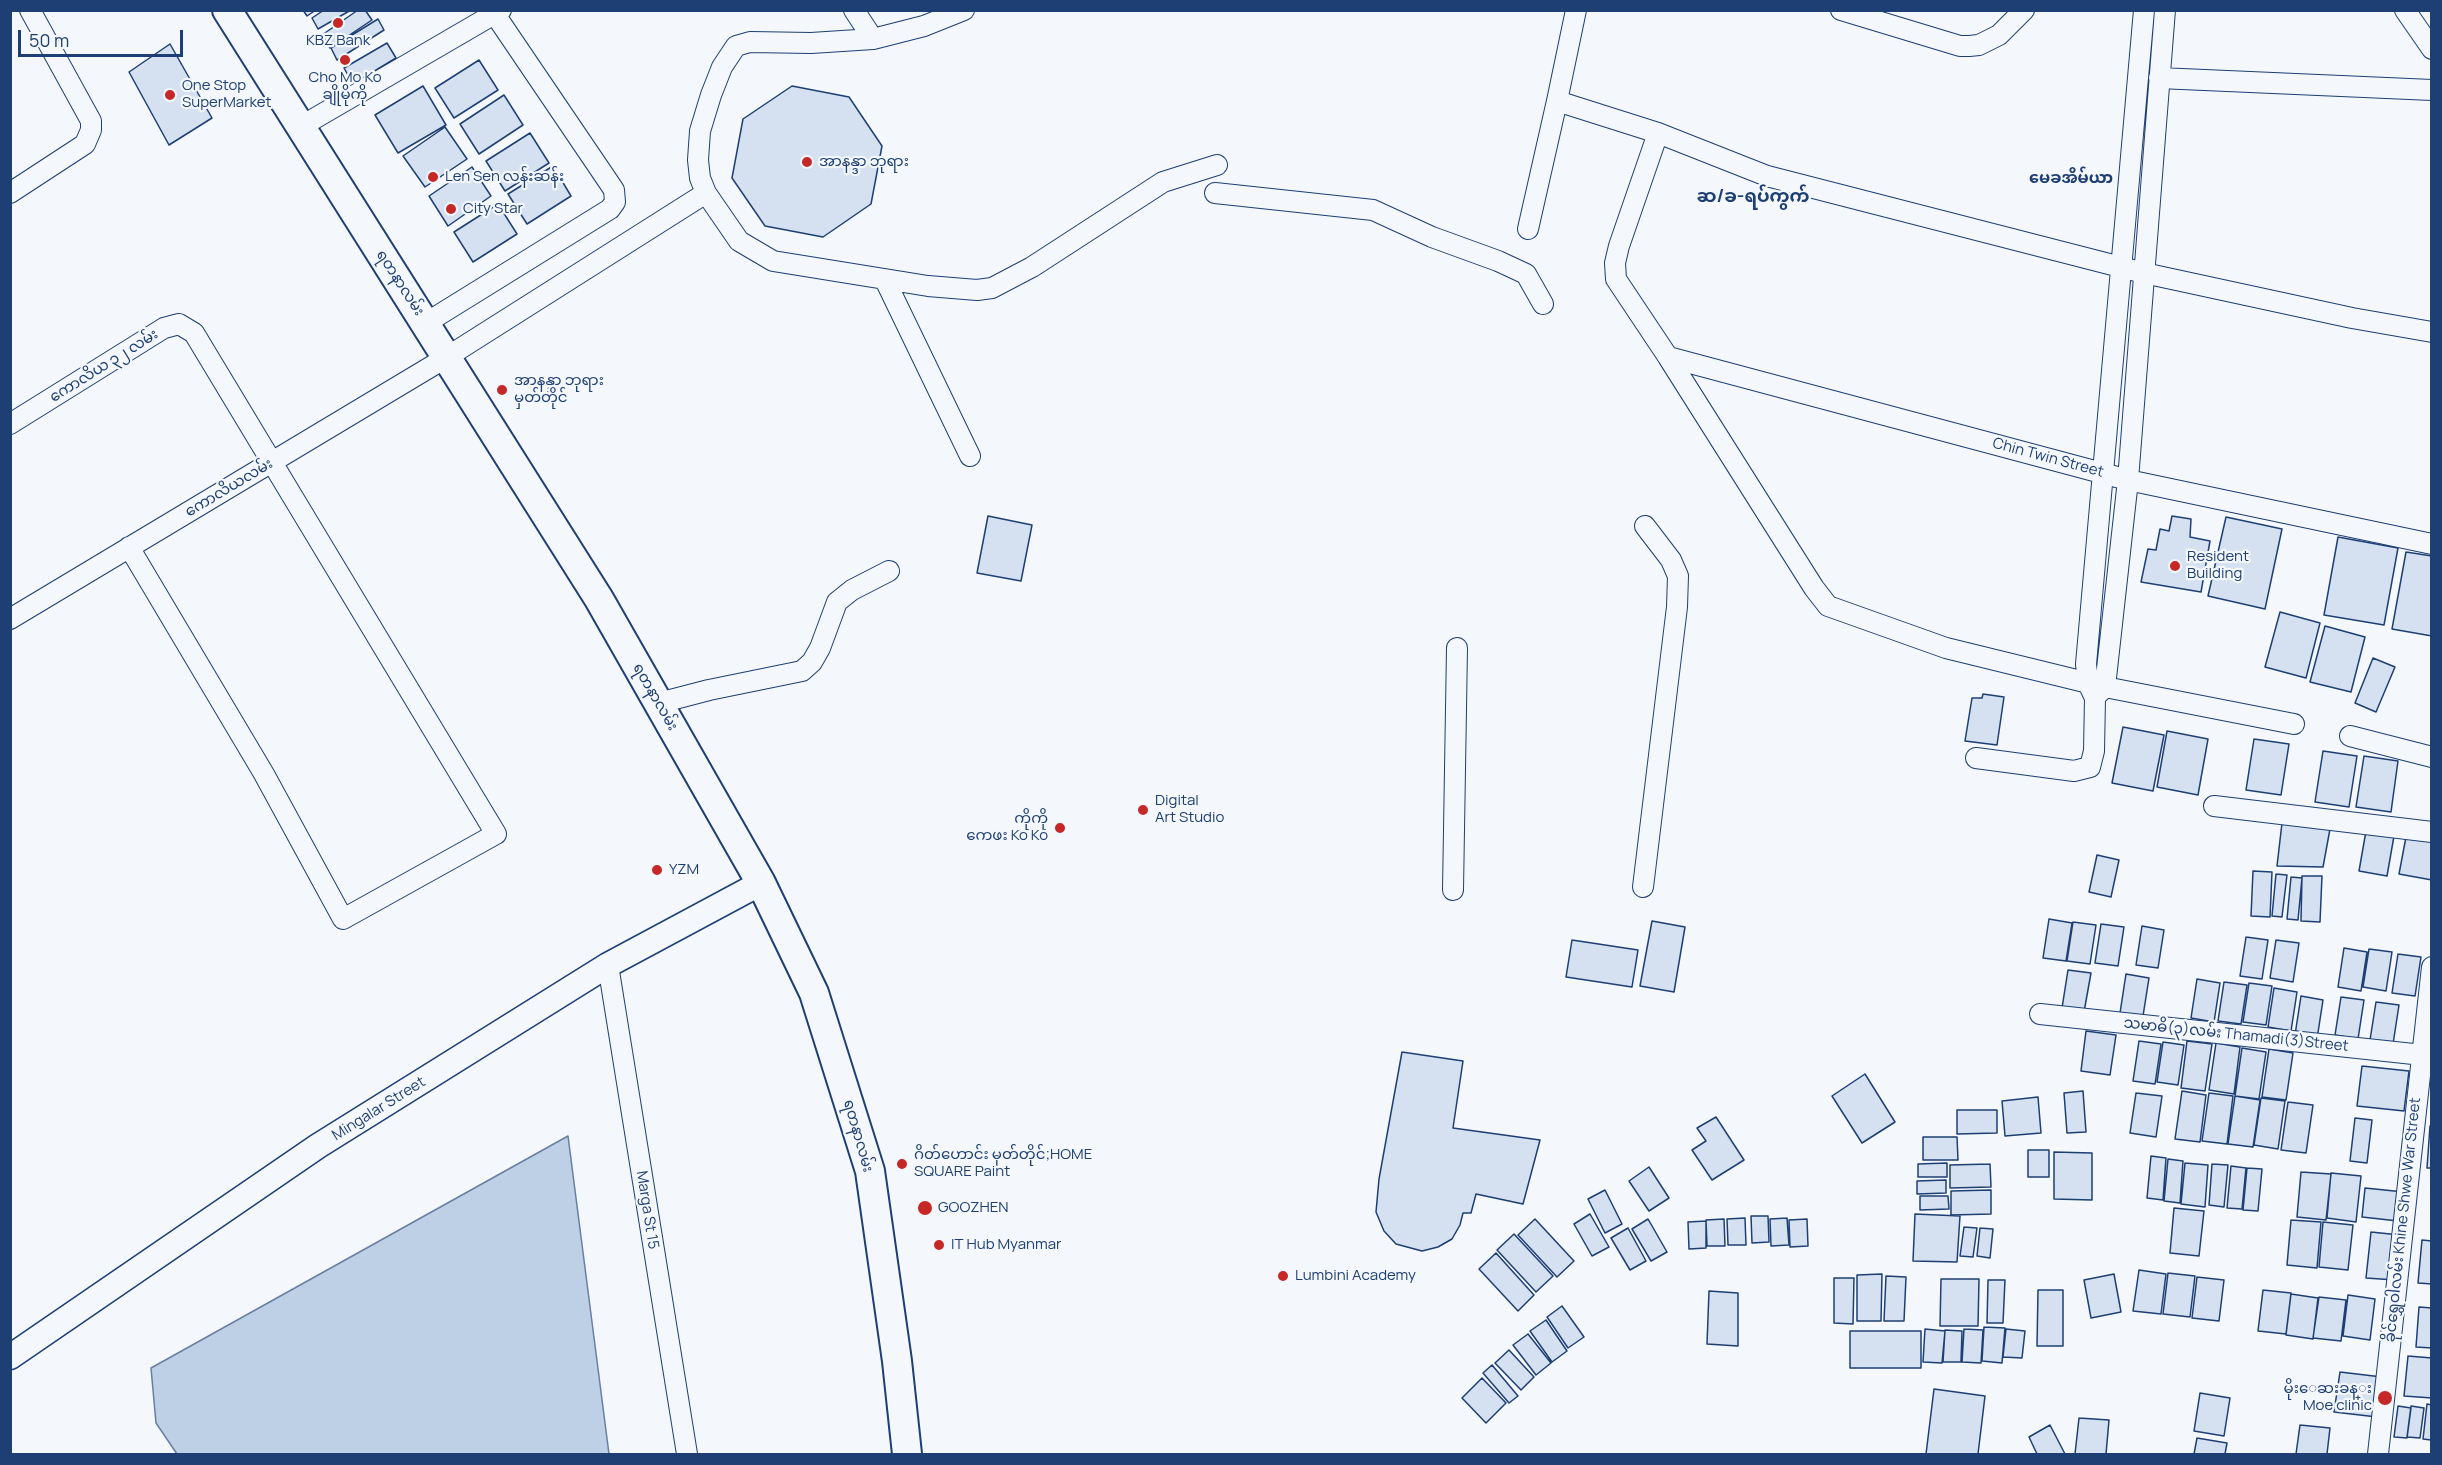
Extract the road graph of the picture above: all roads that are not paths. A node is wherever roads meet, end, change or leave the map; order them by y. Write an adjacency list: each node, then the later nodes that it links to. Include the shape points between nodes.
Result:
1 (30, 10): 20 (street, via 91,121 91,130 85,144)
2 (227, 10): 17 (main road, ရတနာလမ်း)
3 (854, 10): 12 (street)
4 (964, 10): 12 (street, via 924,26)
5 (1576, 10): 16 (street)
6 (1841, 10): 7 (street, via 1969,46 2000,35)
7 (2024, 10)
8 (2144, 10): 24 (street)
9 (2165, 10): 14 (street)
10 (2405, 10): 13 (street)
11 (497, 12): 17 (street); 28 (street, via 614,190 615,202)
12 (873, 39): 21 (street, via 750,42 736,46 722,67 700,131 698,160)
13 (2432, 49)
14 (2159, 78): 15 (street); 25 (street)
15 (2432, 90)
16 (1557, 100): 18 (street); 23 (street)
17 (300, 127): 28 (main road, ရတနာလမ်း)
18 (1658, 133): 24 (street, via 1767,176); 31 (street, via 1615,263 1616,279)
19 (1217, 165): 26 (street, via 1163,182 1032,267 992,288 978,290)
20 (10, 193)
21 (706, 193): 26 (street, via 739,241 773,261); 30 (street, ကောလိယလမ်း)
22 (1215, 193): 27 (street, via 1373,210 1526,274)
23 (1528, 229)
24 (2120, 267): 25 (street); 35 (street)
25 (2144, 273): 29 (street); 36 (street)
26 (885, 280): 33 (street)
27 (1543, 304)
28 (426, 322): 30 (main road, ရတနာလမ်း)
29 (2432, 332)
30 (447, 357): 34 (street, ကောလိယလမ်း); 44 (main road, ရတနာလမ်း, via 599,599)
31 (1668, 357): 35 (street, Chin Twin Street); 43 (street, via 1828,606 1946,648)
32 (10, 424): 34 (street, ကောလိယ ၃၂ လမ်း, via 164,328 179,324 194,333)
33 (970, 456)
34 (271, 462): 39 (street, ကောလိယလမ်း); 39 (street, via 496,834 343,919 264,774)
35 (2103, 473): 36 (street, Chin Twin Street); 43 (street, via 2086,664)
36 (2128, 480): 38 (street, Chin Twin Street); 43 (street)
37 (1644, 526): 52 (street, via 1671,560 1678,576)
38 (2432, 544)
39 (129, 548): 41 (street, ကောလိယလမ်း)
40 (889, 571): 44 (street, via 852,590 837,603 820,648 802,671)
41 (10, 619)
42 (1457, 648): 53 (street)
43 (2096, 689): 45 (street); 48 (street, via 2090,767 2074,771)
44 (659, 703): 51 (main road, ရတနာလမ်း)
45 (2294, 724)
46 (2350, 736): 47 (street)
47 (2432, 757)
48 (1976, 758)
49 (2214, 806): 50 (street)
50 (2432, 832)
51 (761, 883): 54 (street, Mingalar Street); 61 (main road, ရတနာလမ်း, via 814,993 870,1172)
52 (1643, 887)
53 (1453, 890)
54 (608, 965): 58 (street, Mingalar Street, via 318,1146); 60 (street, Marga St 15)
55 (2432, 967): 57 (street, ခိုင်ရွှေဝါလမ်း Khine Shwe War Street)
56 (2040, 1014): 57 (street, သမာဓိ(၃)လမ်း Thamadi(3)Street)
57 (2427, 1055): 59 (street, ခိုင်ရွှေဝါလမ်း Khine Shwe War Street)
58 (16, 1354)
59 (2378, 1446)
60 (687, 1455)
61 (907, 1455)

